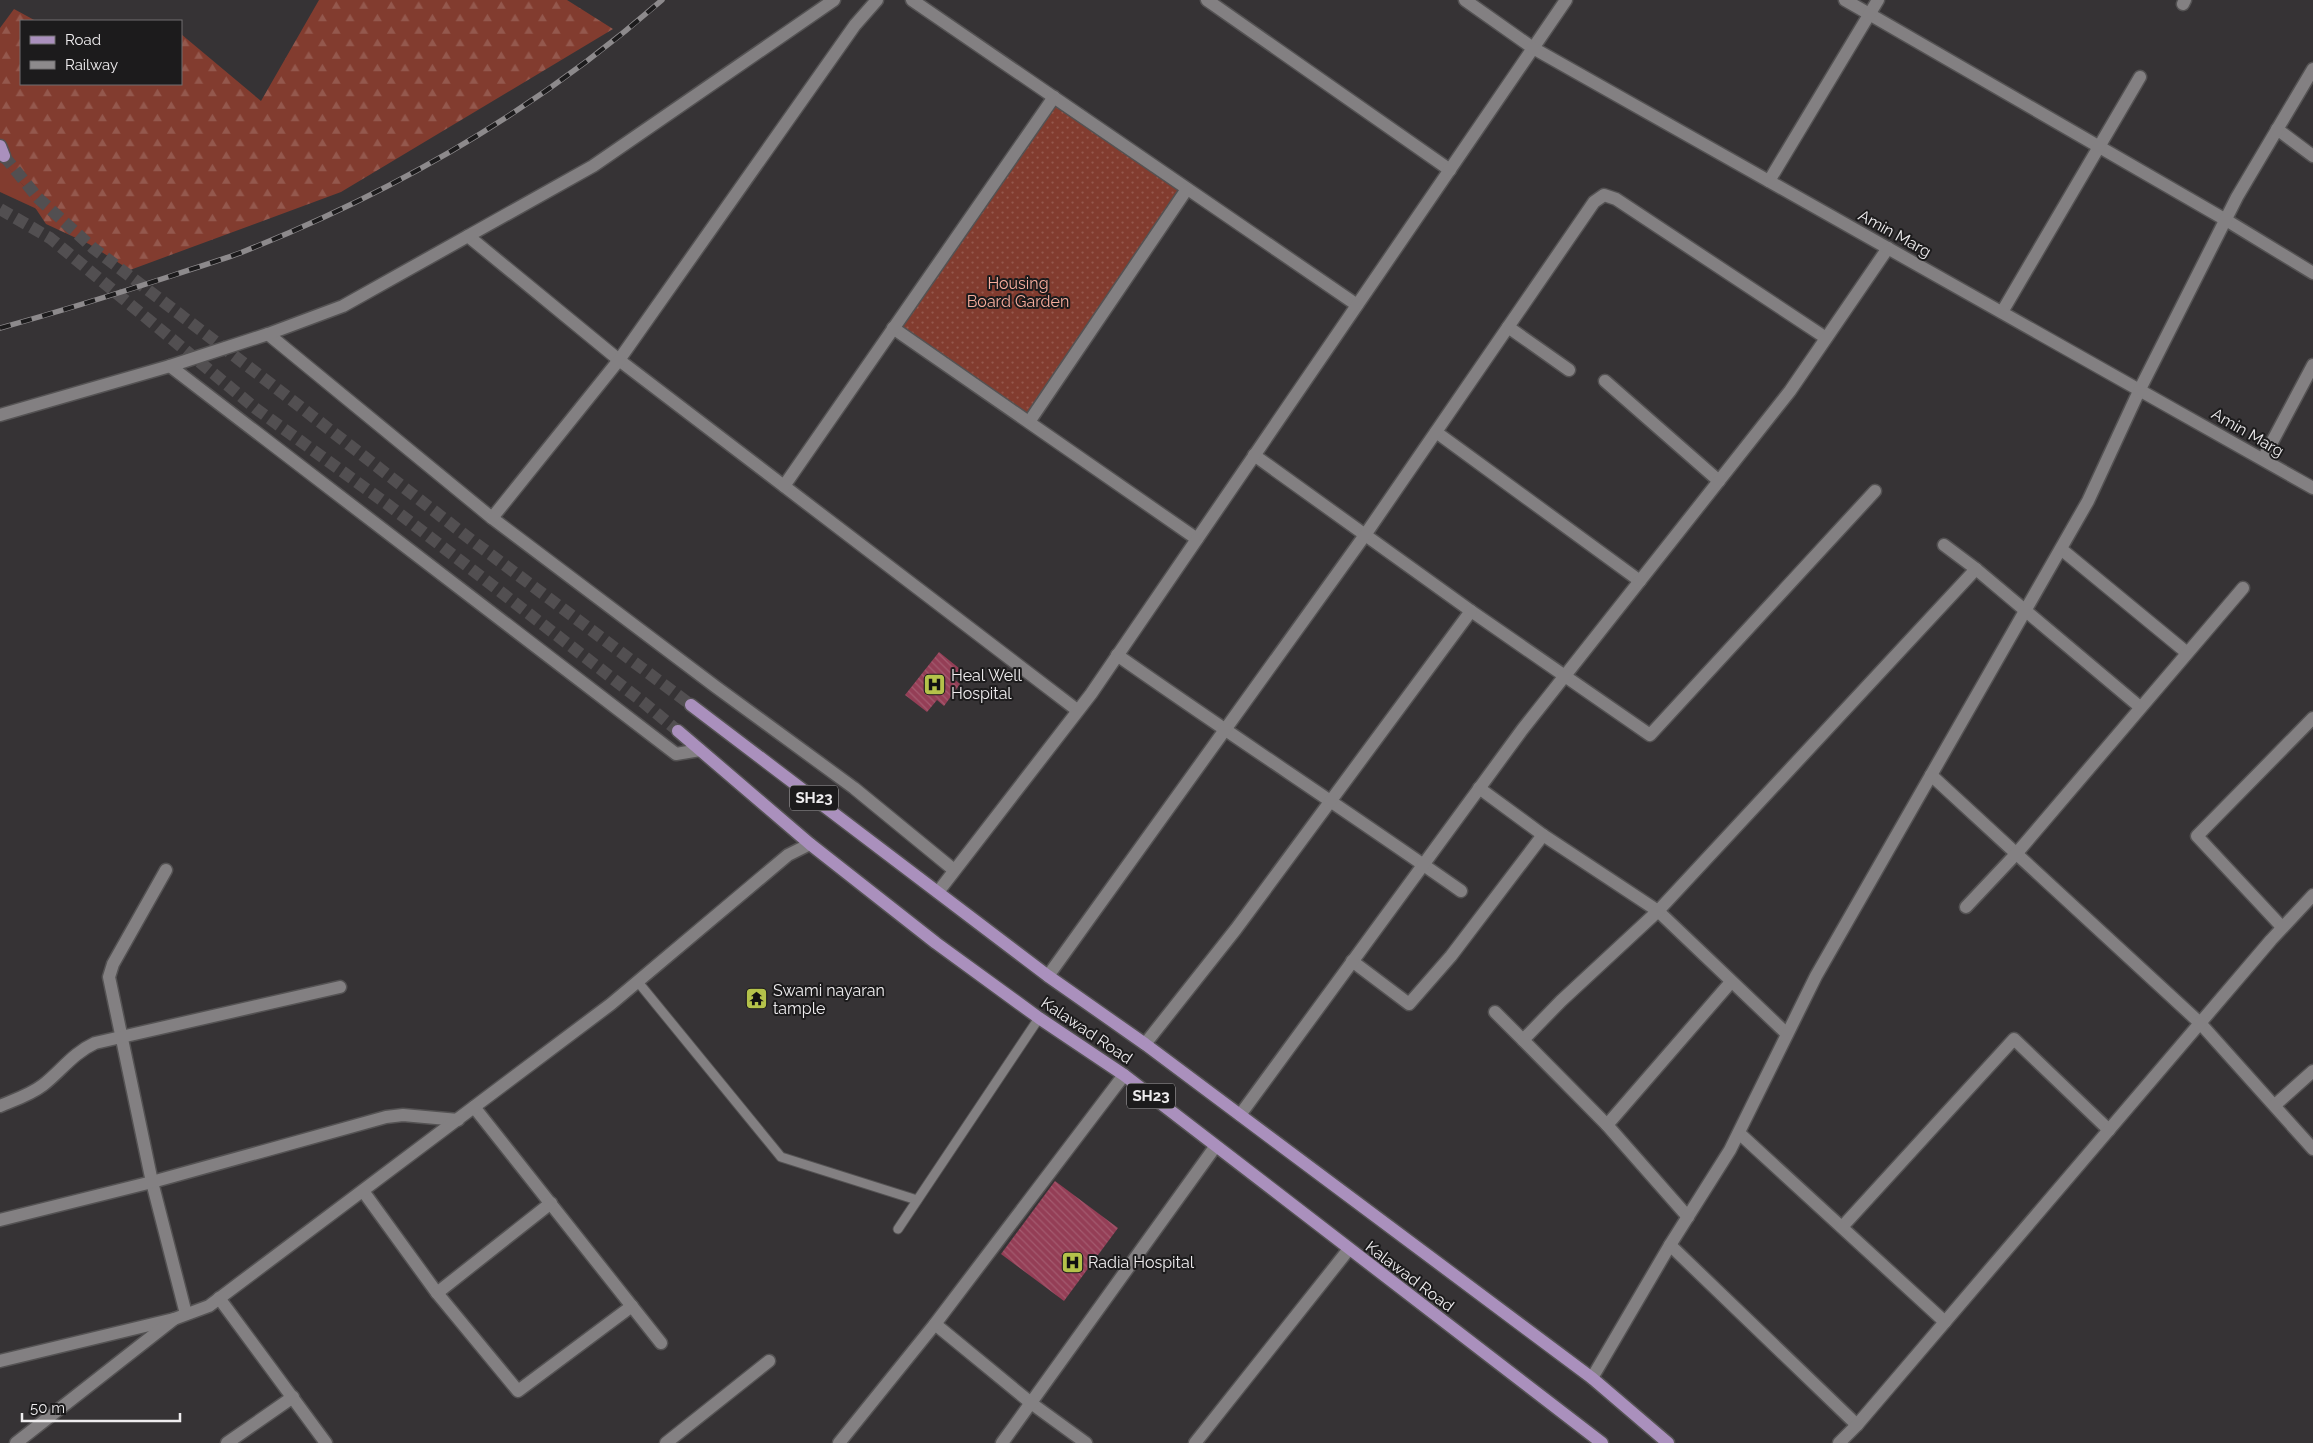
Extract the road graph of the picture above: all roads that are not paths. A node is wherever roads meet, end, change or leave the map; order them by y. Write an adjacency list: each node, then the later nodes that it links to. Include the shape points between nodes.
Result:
1 (834, 0): 21 (street, via 593,166)
2 (877, 0): 30 (street, via 855,25)
3 (912, 0): 13 (street)
4 (1206, 0): 17 (street)
5 (1465, 0): 10 (street, Amin Marg)
6 (1566, 0): 10 (street)
7 (1845, 0): 9 (street)
8 (1878, 0): 9 (street)
9 (1870, 14): 15 (street); 18 (street)
10 (1533, 48): 17 (street); 18 (street, Amin Marg)
11 (2313, 69): 14 (street)
12 (2140, 77): 15 (street)
13 (1054, 97): 19 (street); 27 (street)
14 (2277, 129): 16 (street); 20 (street)
15 (2099, 147): 20 (street); 25 (street)
16 (2313, 156)
17 (1450, 170): 24 (street)
18 (1769, 181): 22 (street, Amin Marg)
19 (1187, 188): 24 (street); 37 (street)
20 (2226, 220): 23 (street); 35 (street)
21 (468, 236): 28 (street, via 343,306); 30 (street)
22 (1888, 248): 25 (street, Amin Marg); 29 (street)
23 (2313, 273)
24 (1357, 305): 39 (street)
25 (2002, 312): 35 (street, Amin Marg)
26 (1508, 327): 29 (street, via 1594,202 1604,195 1616,199); 33 (street); 38 (street)
27 (893, 328): 37 (street); 42 (street)
28 (268, 334): 32 (street); 45 (street)
29 (1826, 338): 41 (street, via 1790,391)
30 (619, 360): 42 (street); 45 (street)
31 (2313, 365): 40 (street)
32 (170, 366): 36 (street); 64 (street, via 676,754)
33 (1569, 370)
34 (1605, 381): 41 (street)
35 (2140, 389): 40 (street, Amin Marg); 49 (street, via 2088,501)
36 (0, 415)
37 (1029, 422): 47 (street)
38 (1436, 432): 46 (street); 51 (street)
39 (1254, 455): 46 (street); 47 (street)
40 (2263, 459): 43 (street, Amin Marg)
41 (1719, 482): 51 (street)
42 (784, 486): 60 (street)
43 (2313, 488)
44 (1875, 491): 57 (street, via 1650,735)
45 (492, 518): 73 (street, via 854,788)
46 (1365, 535): 53 (street); 63 (street)
47 (1197, 539): 56 (street)
48 (1944, 545): 50 (street)
49 (2061, 549): 54 (street); 55 (street)
50 (1976, 569): 54 (street); 78 (street)
51 (1640, 581): 57 (street)
52 (2243, 588): 55 (street)
53 (1471, 611): 57 (street); 67 (street)
54 (2024, 612): 59 (street); 65 (street)
55 (2186, 652): 59 (street)
56 (1117, 655): 60 (street); 63 (street)
57 (1564, 676): 66 (street)
58 (690, 705): 75 (main road, SH23)
59 (2140, 708): 70 (street)
60 (1077, 710): 73 (street)
61 (2313, 718): 79 (street, via 2197,836)
62 (678, 731): 64 (main road, SH23)
63 (1224, 731): 67 (street); 81 (street)
64 (700, 750): 69 (main road, Kalawad Road / SH23)
65 (1931, 775): 70 (street); 88 (street, via 1816,976)
66 (1479, 788): 68 (street); 71 (street)
67 (1331, 800): 71 (street); 91 (street, via 1236,929)
68 (1543, 835): 78 (street); 80 (street, via 1451,956 1409,1004)
69 (810, 844): 82 (street, via 788,855); 86 (main road, Kalawad Road / SH23, via 936,943)
70 (2016, 854): 77 (street); 87 (street)
71 (1423, 864): 74 (street); 80 (street)
72 (166, 870): 89 (street, via 108,977)
73 (954, 870): 75 (street)
74 (1461, 891)
75 (938, 892): 81 (main road, Kalawad Road / SH23)
76 (2313, 895): 79 (street)
77 (1966, 907)
78 (1658, 911): 83 (street); 90 (street)
79 (2282, 927): 87 (street)
80 (1352, 961): 97 (street)
81 (1048, 976): 91 (main road, Kalawad Road / SH23)
82 (638, 982): 96 (street); 106 (lane, via 781,1157)
83 (1731, 982): 88 (street); 99 (street)
84 (340, 987): 89 (street)
85 (1495, 1012): 90 (street)
86 (1039, 1018): 93 (main road, Kalawad Road / SH23); 106 (lane)
87 (2200, 1023): 94 (street); 100 (street)
88 (1787, 1034): 101 (street)
89 (121, 1037): 95 (street, via 83,1049 31,1093); 104 (street)
90 (1522, 1040): 99 (street)
91 (1145, 1044): 97 (main road, Kalawad Road / SH23)
92 (2313, 1071): 94 (street)
93 (1124, 1075): 102 (main road, Kalawad Road / SH23); 120 (street)
94 (2275, 1105): 103 (street)
95 (0, 1106)
96 (474, 1107): 98 (street); 107 (street)
97 (1240, 1115): 124 (main road, Kalawad Road / SH23)
98 (458, 1120): 104 (street, via 386,1117); 105 (street)
99 (1607, 1125): 108 (street)
100 (2109, 1130): 110 (street, via 2014,1038); 119 (street)
101 (1739, 1133): 108 (street); 110 (street)
102 (1215, 1147): 113 (main road, Kalawad Road / SH23); 126 (street)
103 (2313, 1149)
104 (152, 1182): 109 (street); 117 (street)
105 (363, 1190): 114 (street); 115 (street)
106 (917, 1200): 111 (lane)
107 (551, 1203): 114 (street); 116 (street)
108 (1688, 1217): 112 (street)
109 (0, 1220)
110 (1842, 1227): 119 (street)
111 (898, 1229)
112 (1670, 1245): 124 (street); 127 (street)
113 (1350, 1250): 135 (street); 136 (main road, Kalawad Road / SH23)
114 (437, 1293): 116 (street, via 518,1391)
115 (219, 1298): 117 (street, via 209,1306); 125 (street)
116 (632, 1306): 121 (street)
117 (186, 1314): 118 (street)
118 (174, 1319): 122 (street); 128 (street)
119 (1945, 1322): 127 (street)
120 (935, 1324): 126 (street); 132 (street)
121 (661, 1342)
122 (0, 1361)
123 (769, 1361): 131 (street)
124 (1592, 1378): 137 (main road, Kalawad Road / SH23)
125 (293, 1397): 129 (street); 130 (street)
126 (1031, 1403): 133 (street); 134 (street)
127 (1856, 1426): 138 (street)
128 (16, 1443)
129 (227, 1443)
130 (326, 1443)
131 (666, 1443)
132 (839, 1443)
133 (1002, 1443)
134 (1086, 1443)
135 (1196, 1443)
136 (1602, 1443)
137 (1668, 1443)
138 (1839, 1443)

